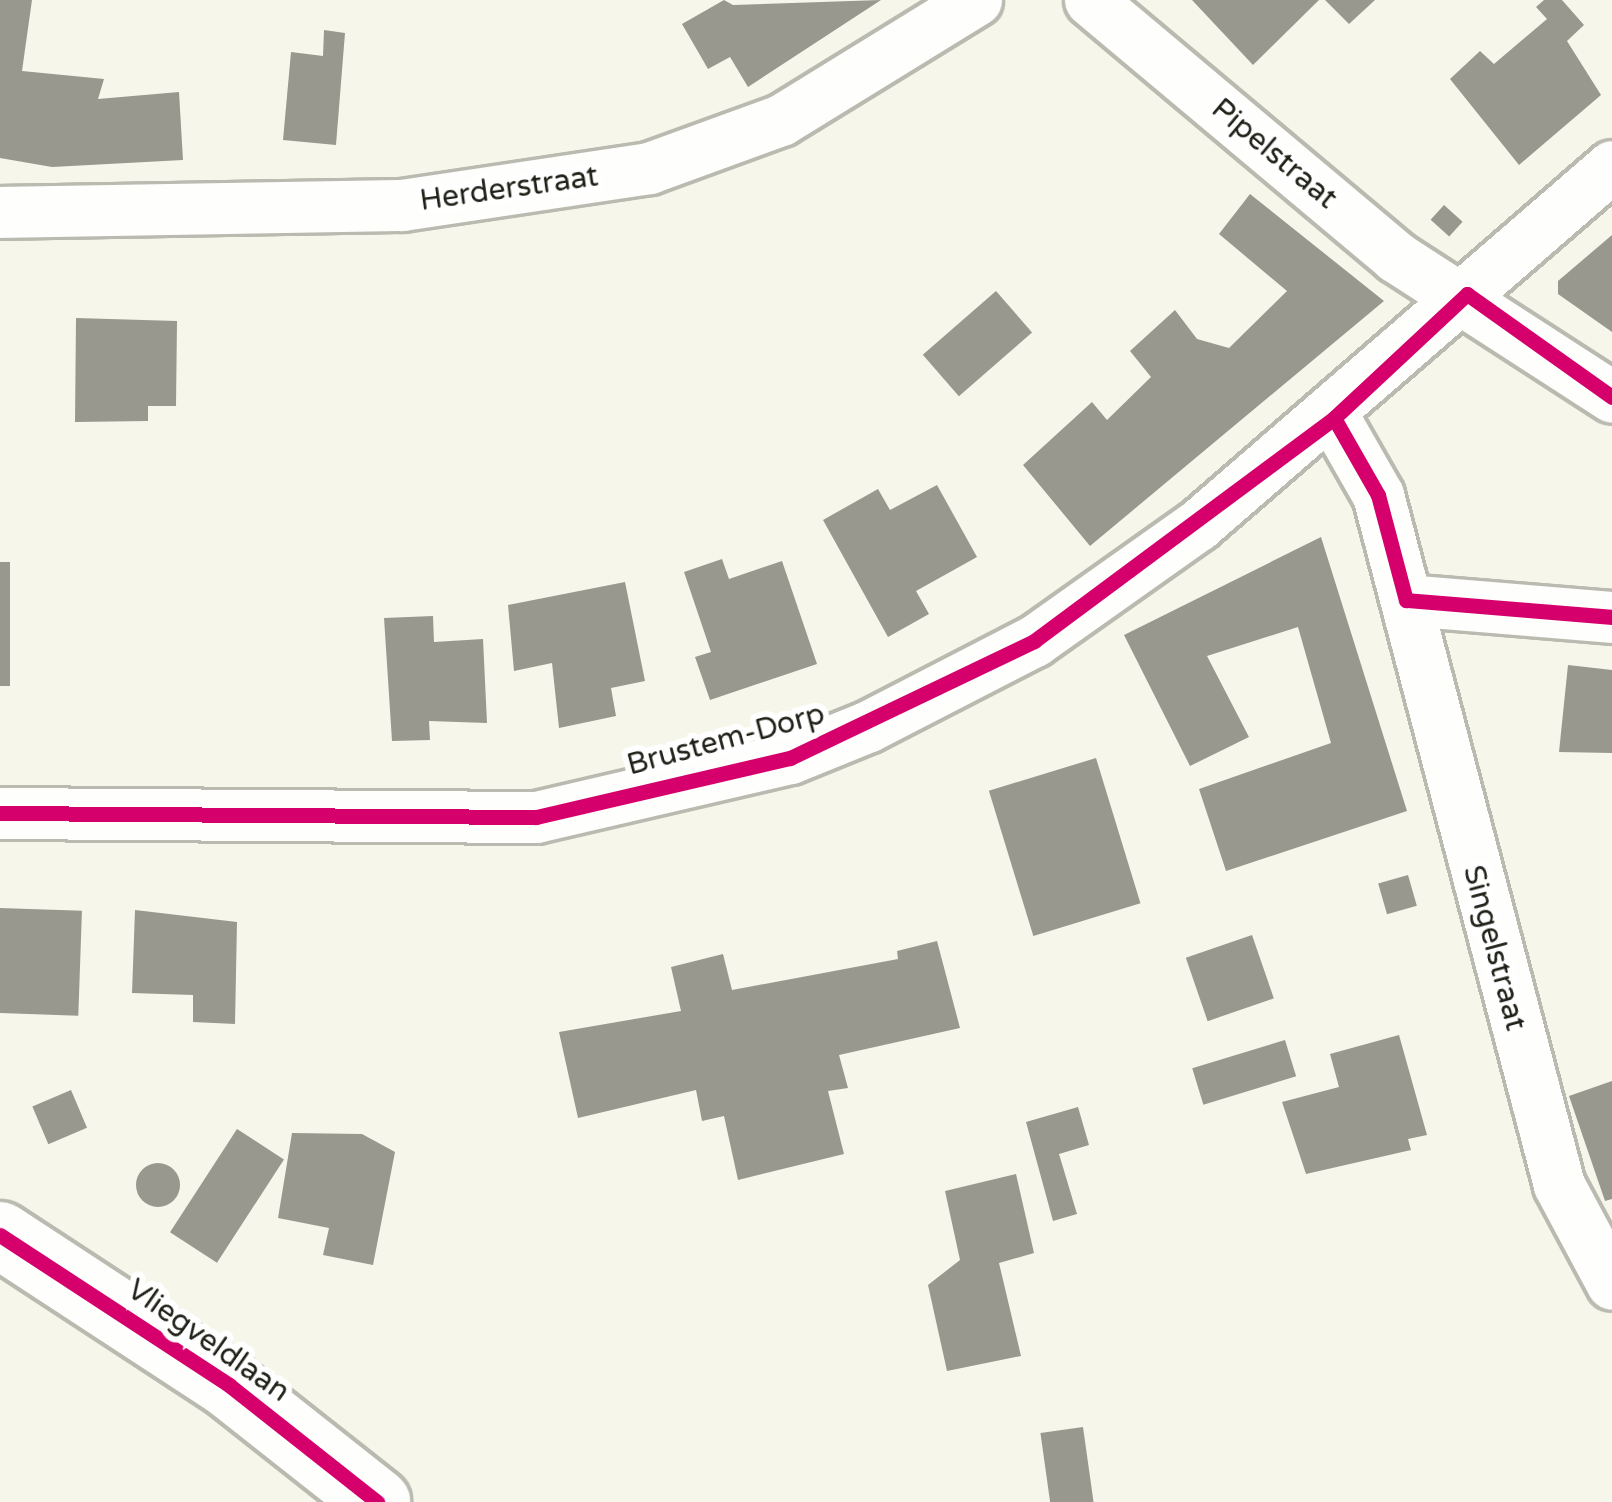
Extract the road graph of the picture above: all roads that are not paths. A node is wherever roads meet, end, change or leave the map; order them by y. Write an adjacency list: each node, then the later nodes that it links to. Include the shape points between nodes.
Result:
1 (976, 0): 4 (street, Herderstraat, via 781,120 649,168 402,205)
2 (1090, 0): 5 (street, Pipelstraat, via 1396,256)
3 (1612, 166): 5 (street, Brustem-Dorp)
4 (0, 212)
5 (1467, 294): 6 (street); 7 (street, Brustem-Dorp)
6 (1612, 397)
7 (1334, 418): 8 (street, Singelstraat, via 1378,495); 10 (street, Brustem-Dorp, via 1034,641 790,758 536,817)
8 (1406, 600): 9 (street); 12 (street, Singelstraat, via 1559,1185)
9 (1612, 617)
10 (0, 813)
11 (0, 1235): 13 (main road, Vliegveldlaan, via 230,1385)
12 (1612, 1284)
13 (377, 1502)

